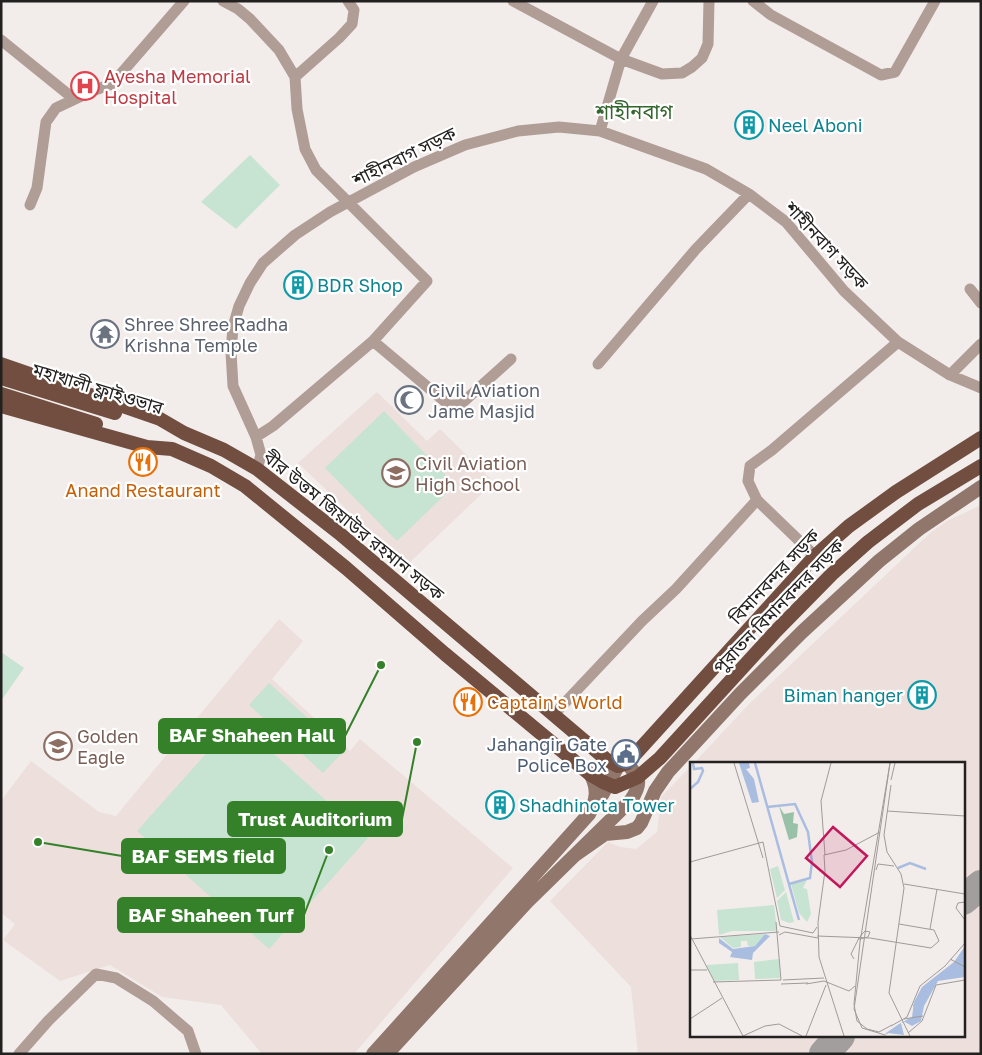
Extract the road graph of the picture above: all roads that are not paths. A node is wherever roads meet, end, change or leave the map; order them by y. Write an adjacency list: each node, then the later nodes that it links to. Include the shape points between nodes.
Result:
1 (184, 1): 12 (street, via 112,84)
2 (223, 1): 11 (street, via 250,19 278,50)
3 (348, 1): 11 (street, via 354,10 352,24)
4 (513, 1): 10 (street)
5 (653, 1): 10 (street)
6 (709, 1): 10 (street, via 708,44 702,58 692,67 682,73 662,74)
7 (753, 1): 8 (street, via 771,16 881,75 895,72)
8 (935, 1)
9 (1, 40): 12 (street)
10 (621, 59): 13 (street)
11 (295, 77): 15 (street, via 305,149 316,170)
12 (74, 99): 16 (street, via 56,108 46,122 37,188)
13 (600, 131): 14 (street, শাহীনবাগ সড়ক, via 706,169); 15 (street, শাহীনবাগ সড়ক, via 559,127 518,131 464,145)
14 (749, 194): 20 (street, শাহীনবাগ সড়ক, via 786,222 844,291); 24 (street)
15 (349, 202): 19 (street, via 426,281); 31 (street, শাহীনবাগ সড়ক, via 295,235 263,262 239,306 233,327 233,386)
16 (30, 205)
17 (970, 289): 18 (street)
18 (981, 303)
19 (373, 341): 22 (street, via 449,405 461,404); 31 (street, via 273,426)
20 (898, 342): 25 (street, শাহীনবাগ সড়ক); 37 (street, via 750,466 748,481)
21 (981, 344): 25 (street)
22 (511, 359)
23 (1, 364): 30 (highway, বীর উত্তম জিয়াউর রহমান সড়ক, via 160,419)
24 (598, 364)
25 (950, 375): 27 (street, শাহীনবাগ সড়ক)
26 (1, 378): 30 (highway, মহাখালী ফ্লাইওভার)
27 (981, 388)
28 (1, 394): 33 (highway, মহাখালী ফ্লাইওভার)
29 (1, 406): 33 (highway, via 147,447)
30 (184, 433): 35 (highway, বীর উত্তম জিয়াউর রহমান সড়ক)
31 (256, 436): 35 (street, শাহীনবাগ সড়ক, via 261,456)
32 (981, 438): 38 (highway, বিমানবন্দর সড়ক, via 856,520)
33 (172, 449): 42 (highway, via 245,486)
34 (981, 466): 43 (highway, পুরাতন বিমানবন্দর সড়ক, via 918,504 832,574 660,758)
35 (257, 469): 40 (highway, বীর উত্তম জিয়াউর রহমান সড়ক, via 339,533 607,760)
36 (981, 487): 41 (main road, via 919,529 802,632)
37 (757, 500): 38 (street); 39 (street)
38 (815, 556): 40 (highway, বিমানবন্দর সড়ক)
39 (559, 709)
40 (623, 764): 43 (main road); 44 (main road)
41 (668, 772): 45 (main road); 47 (main road, via 637,828 605,834)
42 (591, 775): 44 (highway); 46 (main road, via 596,795)
43 (638, 777): 44 (highway, পুরাতন বিমানবন্দর সড়ক); 45 (main road, via 639,787)
44 (612, 785): 46 (main road)
45 (622, 809): 47 (main road)
46 (589, 814): 50 (main road)
47 (575, 855): 51 (main road, via 527,902)
48 (19, 1054): 49 (street, via 96,974 116,978 154,1001 188,1031)
49 (196, 1054)
50 (373, 1054)
51 (387, 1054)

